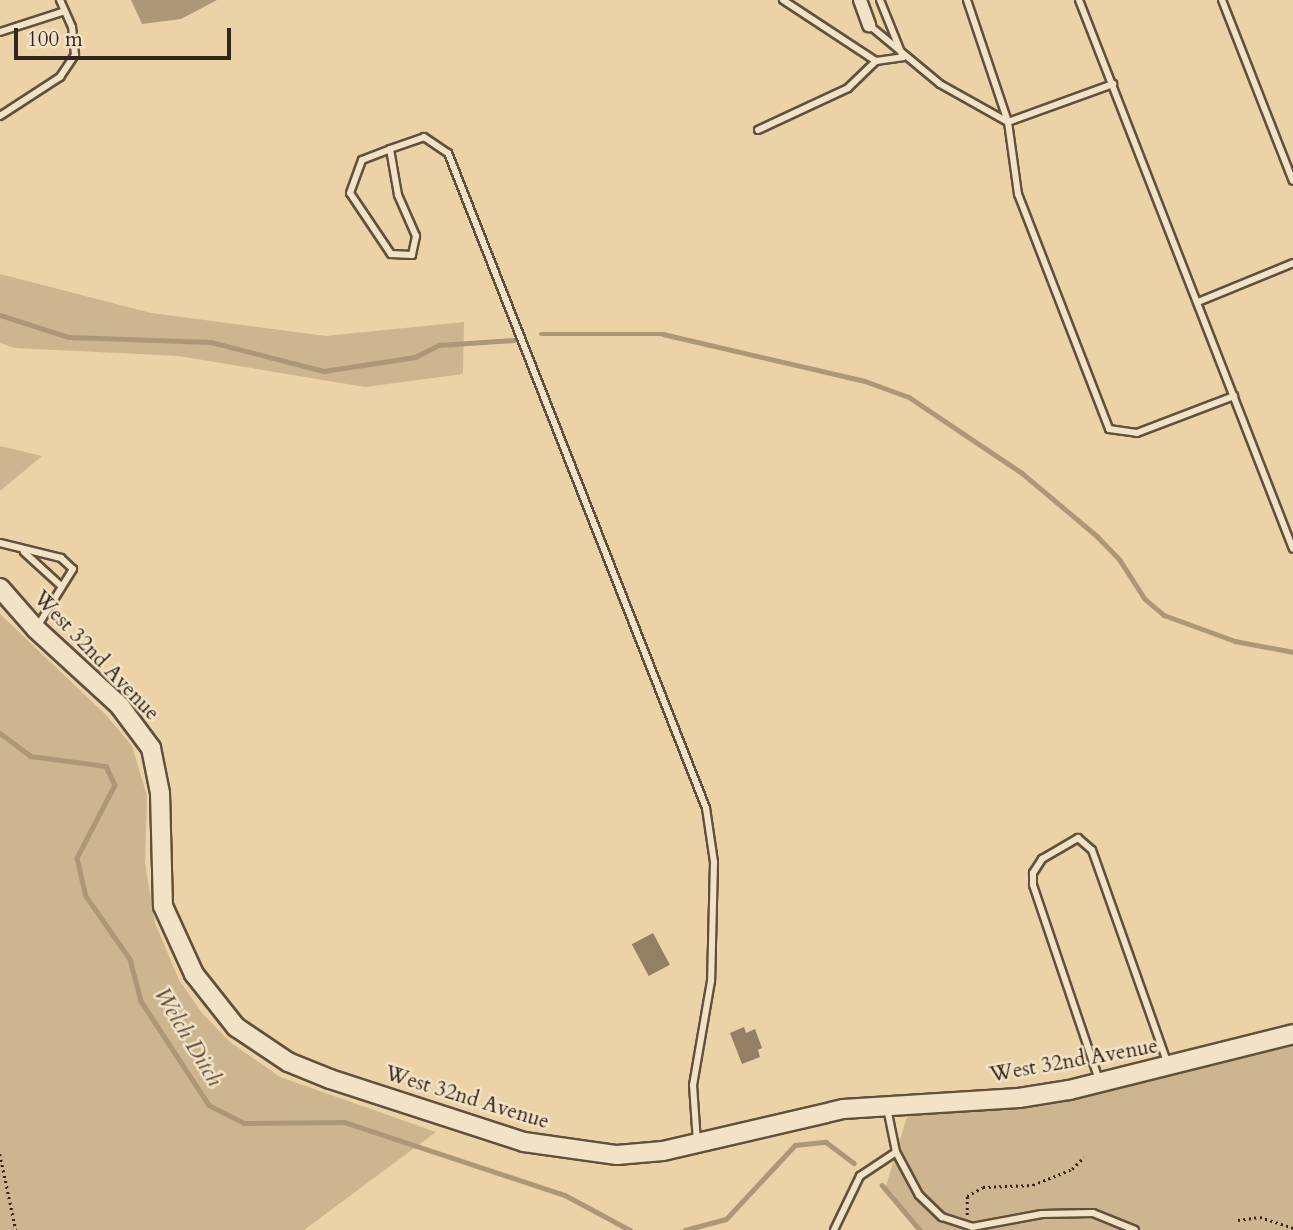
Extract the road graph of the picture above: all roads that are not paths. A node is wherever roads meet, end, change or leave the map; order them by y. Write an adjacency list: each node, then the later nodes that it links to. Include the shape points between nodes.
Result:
1 (60, 0): 8 (lane)
2 (783, 0): 12 (lane)
3 (860, 0): 9 (street)
4 (880, 0): 11 (lane)
5 (967, 0): 15 (lane)
6 (1079, 0): 13 (lane)
7 (1222, 0): 18 (lane)
8 (65, 11): 10 (lane); 14 (lane, via 76,44 70,65 60,77)
9 (869, 25): 11 (lane)
10 (0, 32)
11 (903, 57): 12 (lane); 15 (lane)
12 (876, 61): 16 (lane, via 848,88)
13 (1113, 83): 15 (lane); 20 (lane)
14 (0, 116)
15 (1008, 122): 21 (lane, via 1018,194 1109,429 1137,433)
16 (758, 130)
17 (390, 149): 17 (lane, via 398,195 416,236 412,255 391,254 350,193 362,159); 32 (lane, via 425,137 448,153 706,808 714,889 711,981 692,1085)
18 (1293, 181)
19 (1293, 263): 20 (lane)
20 (1198, 302): 21 (lane)
21 (1234, 396): 23 (lane)
22 (0, 542): 24 (lane)
23 (1293, 548)
24 (22, 550): 25 (lane); 25 (lane, via 61,558 73,569)
25 (60, 585): 27 (lane)
26 (0, 588): 27 (street, West 32nd Avenue)
27 (36, 629): 32 (street, West 32nd Avenue, via 119,705 151,748 160,793 163,906 194,974 236,1027 288,1062 330,1079 524,1142 617,1155)
28 (1293, 1034): 29 (street, West 32nd Avenue)
29 (1168, 1068): 30 (street, West 32nd Avenue); 30 (lane, via 1092,850 1078,838 1042,859 1033,873 1033,885)
30 (1100, 1083): 31 (street, West 32nd Avenue, via 1019,1098)
31 (886, 1103): 32 (street, West 32nd Avenue, via 803,1115); 33 (lane)
32 (697, 1143)
33 (896, 1152): 34 (lane, via 860,1176); 35 (lane, via 919,1195 942,1217 972,1227 1042,1214 1093,1213)
34 (835, 1230)
35 (1135, 1230)

